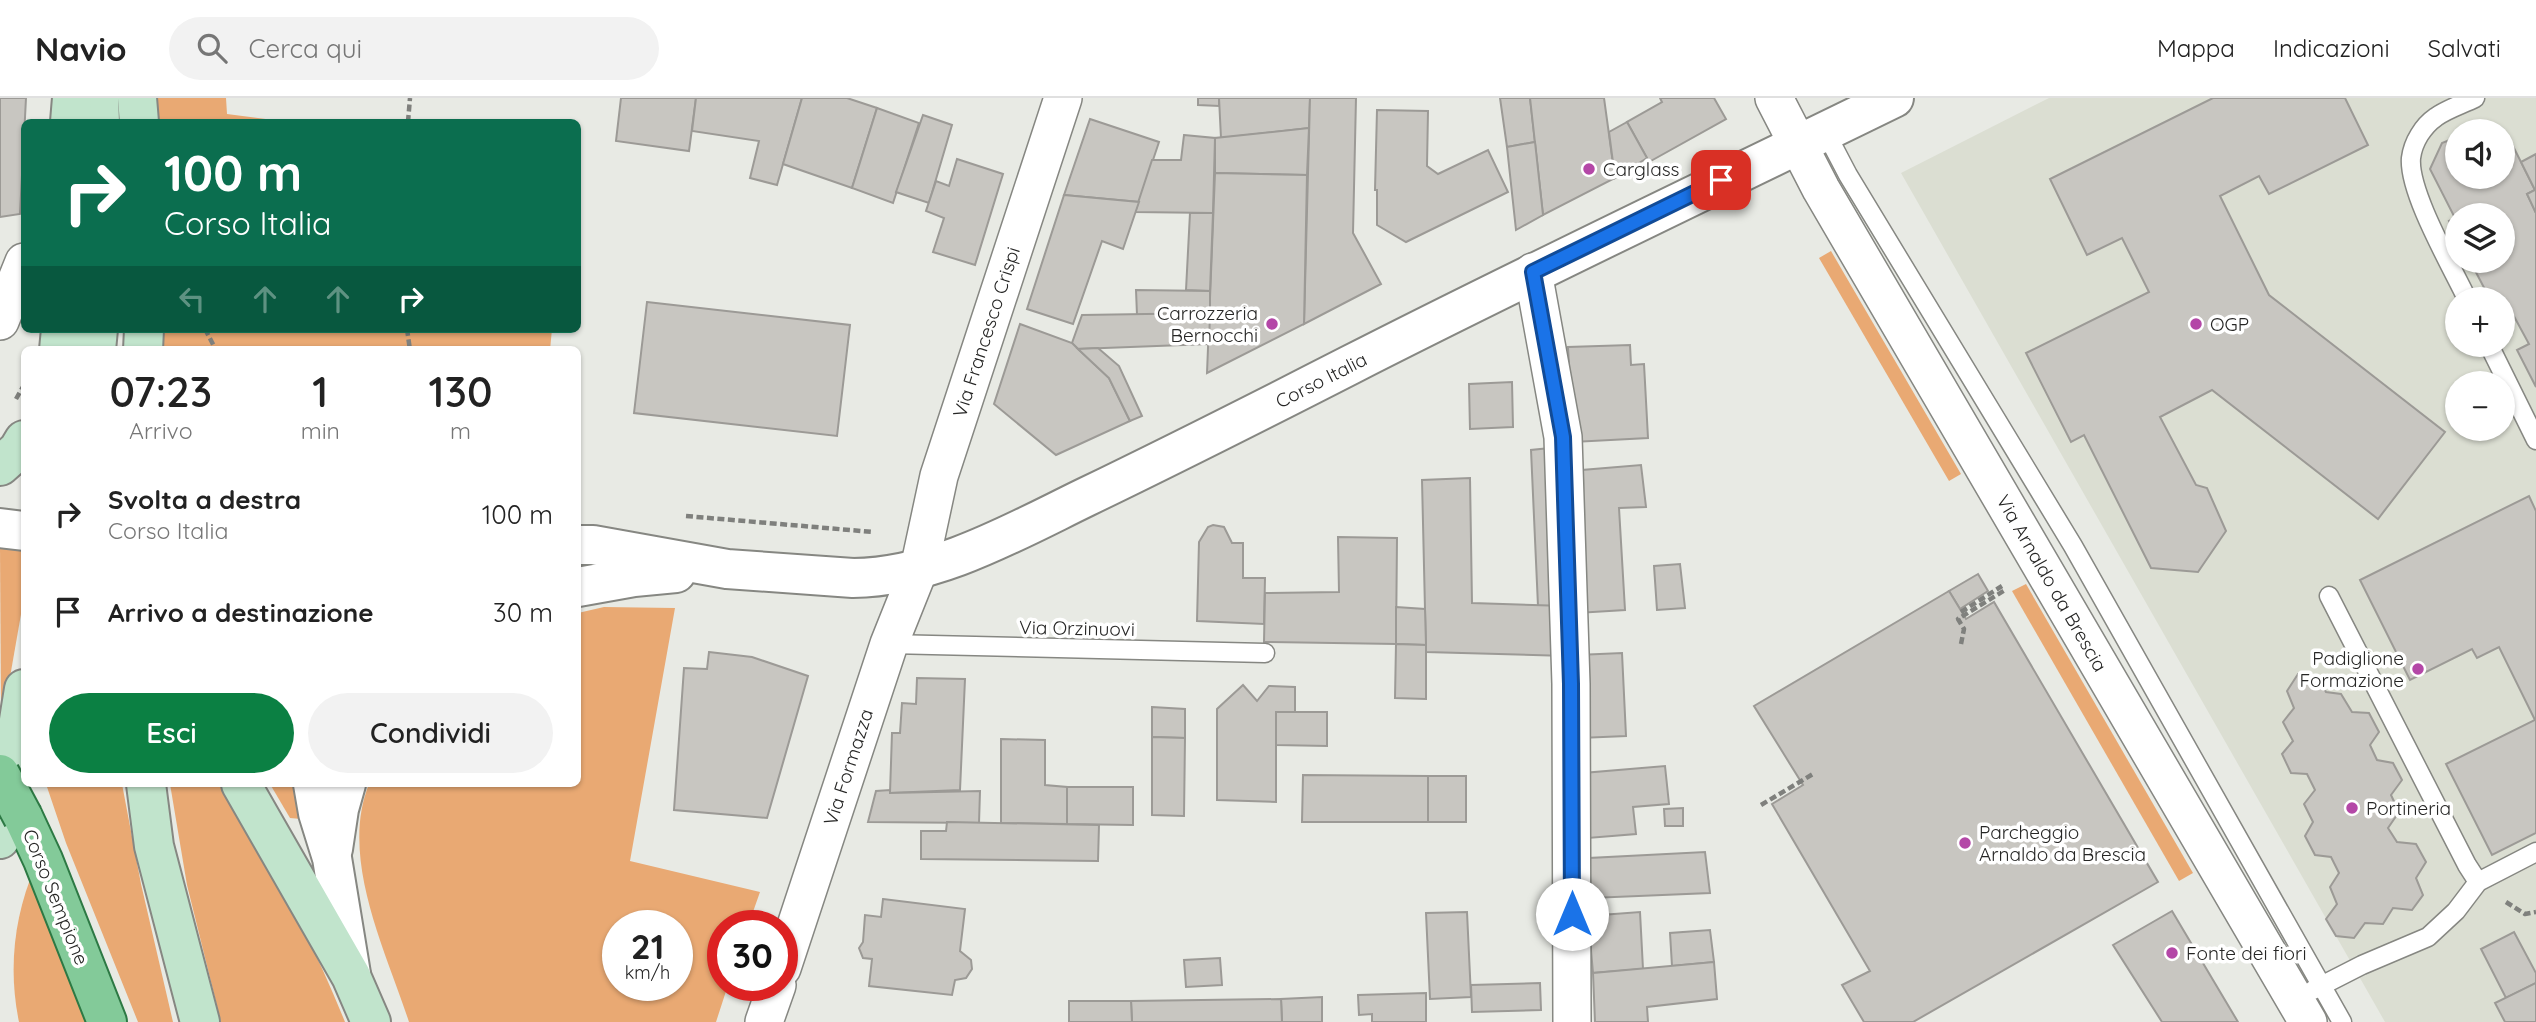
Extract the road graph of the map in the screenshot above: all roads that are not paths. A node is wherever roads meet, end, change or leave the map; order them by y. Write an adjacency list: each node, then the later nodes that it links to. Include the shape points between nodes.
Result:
1 (72, 98): 8 (main road)
2 (99, 98): 9 (main road)
3 (137, 98): 10 (main road)
4 (1063, 98): 22 (street, Via Francesco Crispi, via 939,476)
5 (1774, 98): 11 (street, Via Arnaldo da Brescia)
6 (1894, 98): 11 (street, Corso Italia)
7 (2475, 98): 14 (lane, via 2436,117 2415,143 2411,159 2412,177)
8 (70, 119)
9 (100, 119)
10 (138, 119)
11 (1812, 137): 13 (street, Corso Italia); 40 (street, Via Arnaldo da Brescia, via 1821,189)
12 (21, 269): 15 (street)
13 (1533, 272): 22 (street, Corso Italia, via 1143,470 989,542); 45 (street, via 1563,437 1571,684)
14 (2461, 287)
15 (0, 321)
16 (2496, 357): 17 (lane)
17 (2536, 440)
18 (21, 445): 19 (main road)
19 (0, 466)
20 (581, 545): 21 (street)
21 (727, 569): 22 (street, Corso Italia, via 864,578); 23 (street)
22 (919, 569): 25 (street, Via Formazza)
23 (581, 586)
24 (2329, 596): 36 (lane)
25 (889, 645): 26 (lane, Via Orzinuovi); 37 (street, Via Formazza)
26 (1265, 653)
27 (21, 724): 33 (main road)
28 (0, 774): 33 (main road, Corso Sempione, bridge)
29 (146, 787): 42 (main road, via 154,846)
30 (243, 787): 38 (main road)
31 (314, 787): 35 (street)
32 (345, 787): 35 (street)
33 (12, 828): 41 (main road, Corso Sempione, via 43,860)
34 (2536, 852): 36 (lane)
35 (332, 858): 38 (street)
36 (2478, 882): 40 (lane, via 2428,937)
37 (798, 920)
38 (351, 976): 43 (main road)
39 (771, 1001): 44 (street)
40 (2308, 1003): 46 (lane)
41 (107, 1022)
42 (200, 1022)
43 (371, 1022)
44 (764, 1022)
45 (1572, 1022)
46 (2342, 1022)

